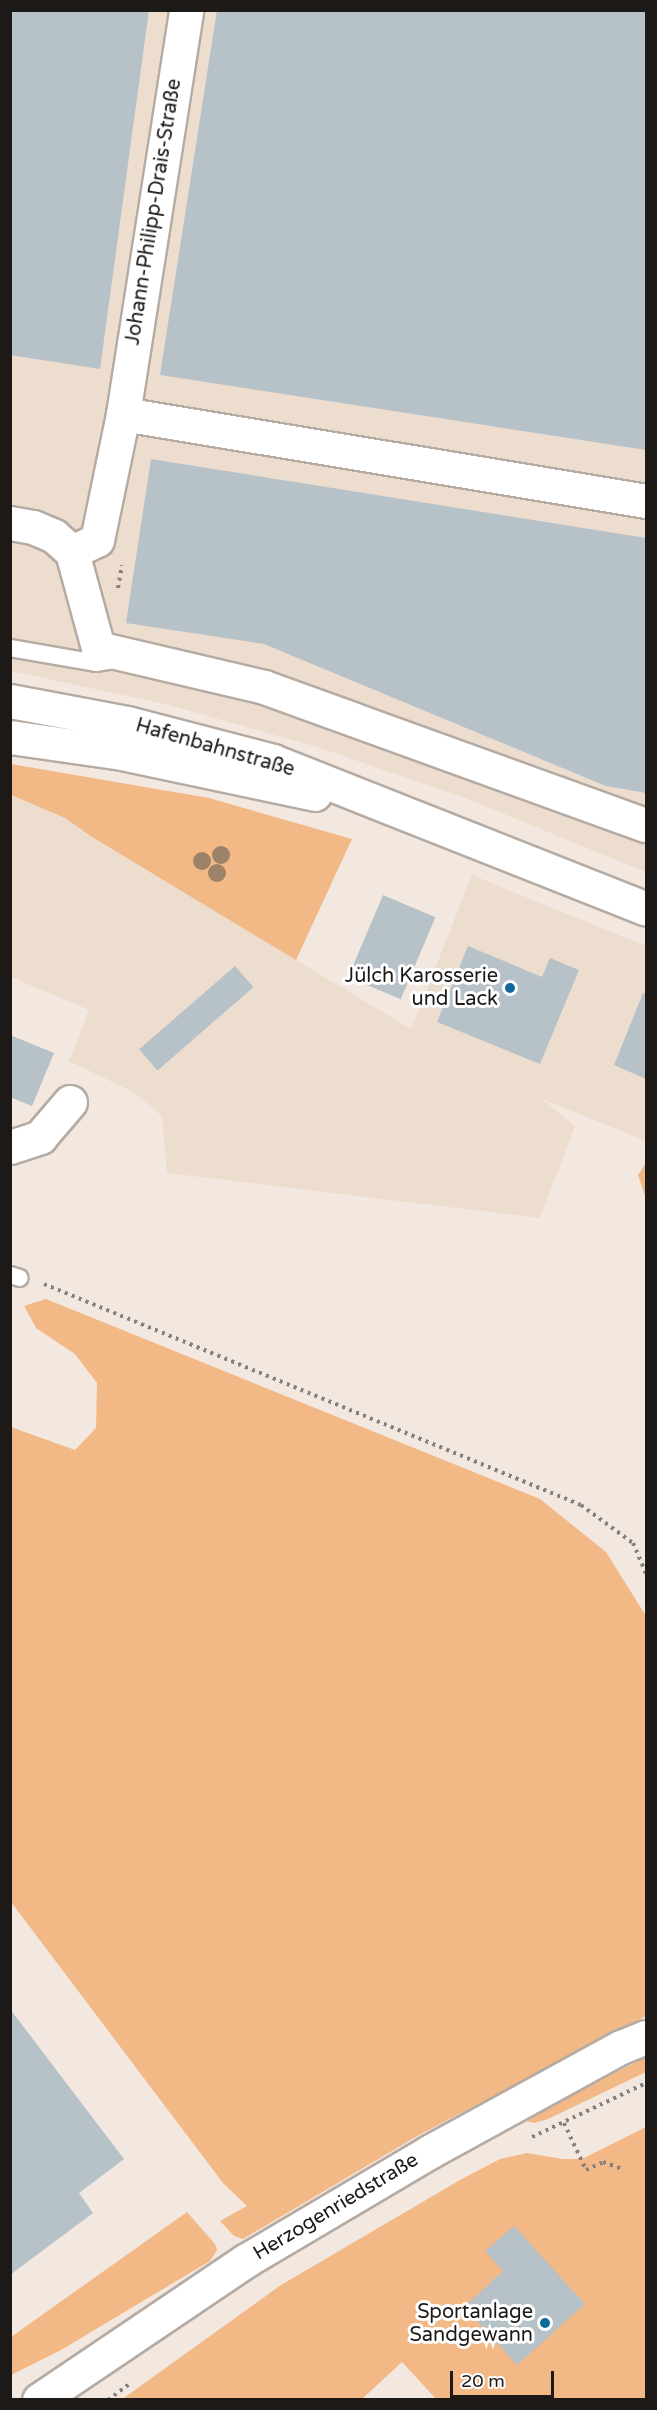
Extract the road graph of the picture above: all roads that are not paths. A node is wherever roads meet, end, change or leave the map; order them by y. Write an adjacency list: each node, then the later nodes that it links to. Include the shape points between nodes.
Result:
1 (186, 10): 2 (street, Johann-Philipp-Drais-Straße)
2 (123, 414): 3 (street); 5 (street, Johann-Philipp-Drais-Straße, via 98,540)
3 (646, 501)
4 (10, 523): 5 (street, via 54,536)
5 (72, 552): 7 (street, via 98,648)
6 (10, 648): 7 (lane, via 96,663)
7 (141, 656): 11 (street, via 264,687)
8 (10, 701): 10 (street, Hafenbahnstraße, via 127,723 273,761)
9 (10, 738): 10 (street, Hafenbahnstraße, via 122,753)
10 (413, 816): 12 (street, Hafenbahnstraße)
11 (646, 825)
12 (646, 909)
13 (70, 1102): 14 (street, via 40,1137)
14 (10, 1147)
15 (646, 2037): 16 (street, Herzogenriedstraße, via 429,2152 245,2261)
16 (39, 2400)

